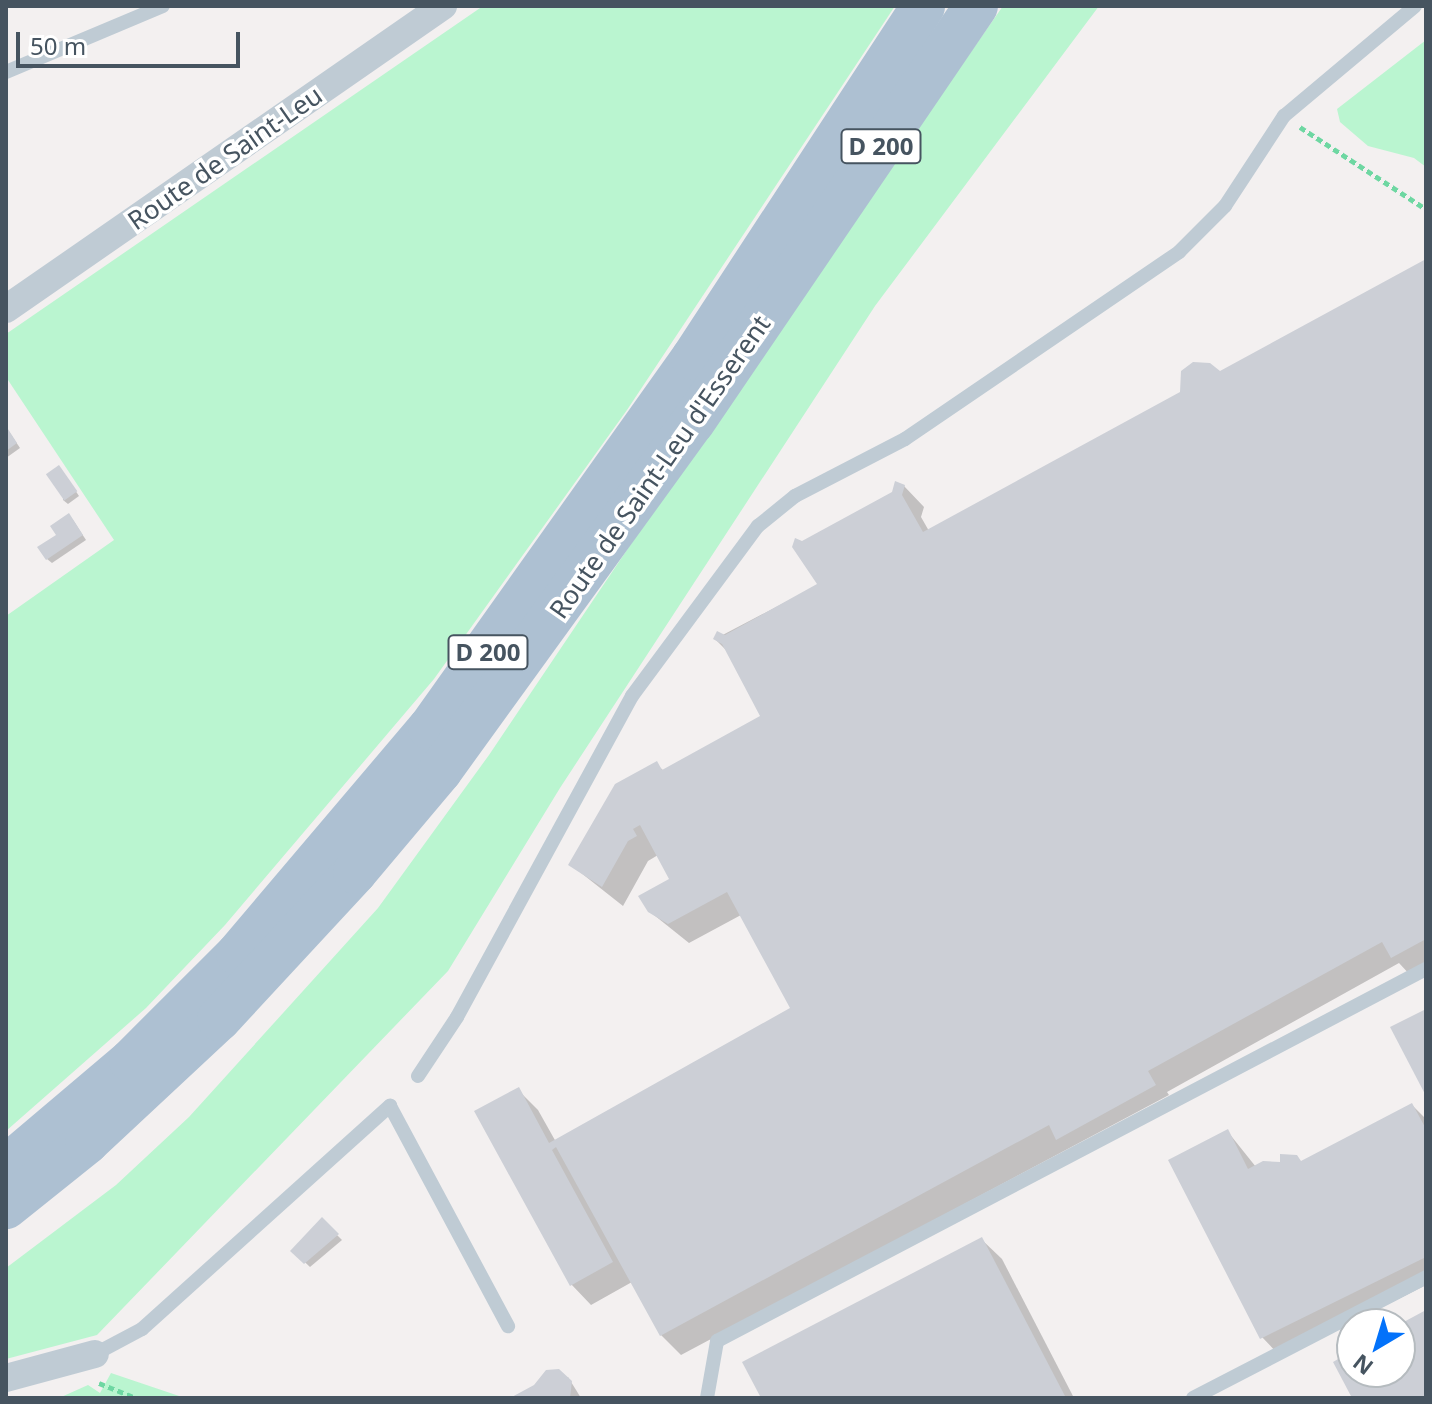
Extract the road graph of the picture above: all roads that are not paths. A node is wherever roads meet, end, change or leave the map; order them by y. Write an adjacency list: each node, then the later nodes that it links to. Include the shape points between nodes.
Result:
1 (163, 6): 6 (lane)
2 (443, 6): 7 (street, Route de Saint-Leu)
3 (923, 6): 10 (main road, Route de Saint-Leu d'Esserent / D 200, via 671,390 430,728 238,954 131,1061)
4 (976, 6): 11 (main road, Route de Saint-Leu d'Esserent / D 200, via 676,447 440,771 219,1019 87,1142)
5 (1415, 6): 9 (lane, via 1284,116 1225,206 1179,252 905,439 795,496 758,526 632,696 457,1017)
6 (6, 72)
7 (6, 309)
8 (1426, 969): 16 (lane, via 717,1341)
9 (418, 1076)
10 (6, 1167)
11 (6, 1207)
12 (1426, 1277): 17 (lane)
13 (508, 1326): 14 (lane, via 390,1106 142,1329)
14 (95, 1354): 15 (street)
15 (6, 1378)
16 (707, 1398)
17 (1193, 1398)

